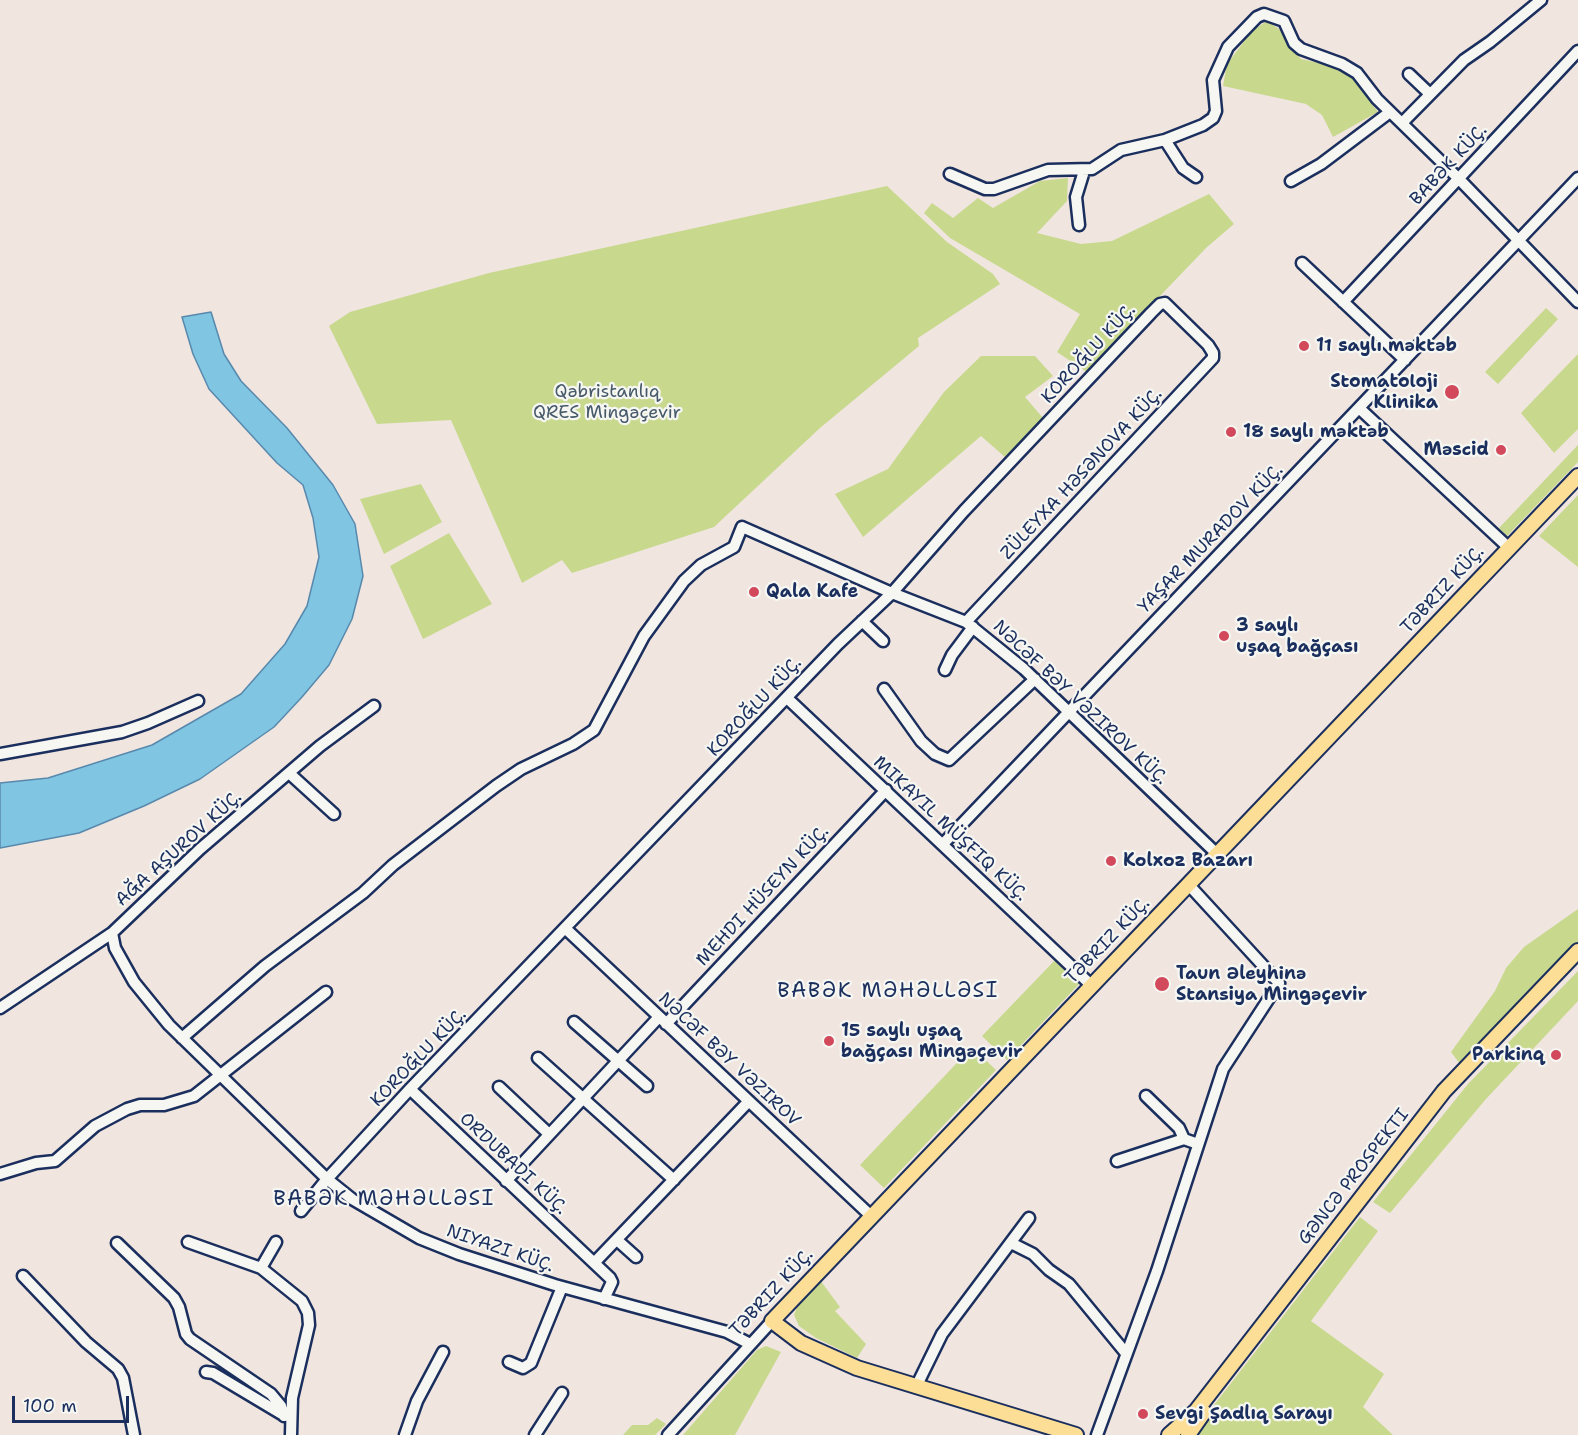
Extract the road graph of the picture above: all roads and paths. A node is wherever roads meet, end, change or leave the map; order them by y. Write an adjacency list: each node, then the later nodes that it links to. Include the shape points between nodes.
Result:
1 (1541, 0): 4 (street, via 1464,60)
2 (1578, 51): 12 (street, BABƏK KÜÇ.)
3 (1409, 74): 4 (street)
4 (1429, 93): 6 (street)
5 (1390, 112): 6 (street); 7 (street, via 1350,68 1301,49 1284,21 1264,14 1228,47 1218,65 1213,80 1213,118); 13 (street, via 1321,164)
6 (1402, 123): 12 (street)
7 (1165, 140): 8 (street, via 1122,150); 10 (street, via 1183,168)
8 (1084, 171): 9 (street, via 1048,170 994,189); 14 (street, via 1076,197)
9 (950, 174)
10 (1196, 177)
11 (1578, 178): 15 (street, YAŞAR MURADOV KÜÇ.)
12 (1459, 179): 15 (street); 17 (street, BABƏK KÜÇ.)
13 (1291, 181)
14 (1079, 225)
15 (1519, 241): 18 (street); 20 (street, YAŞAR MURADOV KÜÇ.)
16 (1302, 263): 17 (street)
17 (1343, 302): 20 (street)
18 (1578, 302)
19 (1208, 345): 24 (street, KOROĞLU KÜÇ., via 1165,303 1160,304); 26 (street, ZÜLEYXA HƏSƏNOVA KÜÇ., via 1212,358)
20 (1405, 360): 21 (street, YAŞAR MURADOV KÜÇ.)
21 (1359, 408): 23 (street); 34 (street, YAŞAR MURADOV KÜÇ.)
22 (1578, 477): 23 (main road, TƏBRIZ KÜÇ.)
23 (1508, 548): 40 (main road, TƏBRIZ KÜÇ.)
24 (892, 593): 25 (street, KOROĞLU KÜÇ.); 26 (street, NƏCƏF BƏY VƏZIROV KÜÇ.); 51 (street, NƏCƏF BƏY VƏZIROV KÜÇ., via 742,527 734,547 701,565 684,581 644,636 594,730 496,786 265,966)
25 (862, 621): 27 (street); 31 (street, KOROĞLU KÜÇ.)
26 (970, 624): 28 (street); 29 (street, NƏCƏF BƏY VƏZIROV KÜÇ.)
27 (883, 641)
28 (945, 670)
29 (1035, 679): 30 (street, via 949,760 921,741); 34 (street, NƏCƏF BƏY VƏZIROV KÜÇ.)
30 (884, 689)
31 (787, 698): 37 (street); 42 (street, KOROĞLU KÜÇ.)
32 (198, 701): 35 (street, via 122,732)
33 (374, 706): 36 (street, AĞA AŞUROV KÜÇ.)
34 (1068, 713): 39 (street, YAŞAR MURADOV KÜÇ.); 40 (street, NƏCƏF BƏY VƏZIROV KÜÇ.)
35 (0, 754)
36 (289, 773): 38 (street); 43 (street, AĞA AŞUROV KÜÇ., via 200,849)
37 (886, 790): 39 (street); 49 (street, MEHDI HÜSEYN KÜÇ.)
38 (334, 814)
39 (943, 844): 46 (street)
40 (1217, 854): 41 (main road, TƏBRIZ KÜÇ.)
41 (1188, 884): 46 (main road, TƏBRIZ KÜÇ.); 63 (street, via 1279,983 1223,1069)
42 (566, 929): 49 (street, NƏCƏF BƏY VƏZIROV); 57 (street, KOROĞLU KÜÇ.)
43 (112, 933): 48 (street, AĞA AŞUROV KÜÇ.); 51 (street, NIYAZI KÜÇ., via 115,948 134,982)
44 (1578, 951): 99 (main road, GƏNCƏ PROSPEKTI, via 1444,1090 1196,1411)
45 (1578, 964): 100 (main road, GƏNCƏ PROSPEKTI, via 1450,1095)
46 (1091, 985): 70 (main road, TƏBRIZ KÜÇ.)
47 (326, 992): 54 (street)
48 (0, 1008)
49 (662, 1021): 53 (street, MEHDI HÜSEYN KÜÇ.); 60 (street, NƏCƏF BƏY VƏZIROV)
50 (574, 1022): 53 (street)
51 (182, 1038): 54 (street, NIYAZI KÜÇ.)
52 (538, 1058): 59 (street)
53 (617, 1061): 55 (street); 59 (street, MEHDI HÜSEYN KÜÇ.)
54 (219, 1076): 65 (street, via 194,1096 127,1109 95,1126 55,1161); 66 (street, NIYAZI KÜÇ.)
55 (646, 1086)
56 (499, 1088): 61 (street)
57 (410, 1089): 66 (street, KOROĞLU KÜÇ.); 68 (street, ORDUBADI KÜÇ.)
58 (1146, 1096): 62 (street, via 1179,1128)
59 (583, 1098): 61 (street, MEHDI HÜSEYN KÜÇ.); 67 (street)
60 (749, 1101): 67 (street); 70 (street, NƏCƏF BƏY VƏZIROV)
61 (549, 1134): 68 (street, MEHDI HÜSEYN KÜÇ.)
62 (1184, 1139): 63 (street); 64 (street)
63 (1198, 1144): 86 (street, via 1157,1271)
64 (1118, 1161)
65 (0, 1174)
66 (327, 1179): 69 (street, KOROĞLU KÜÇ.); 81 (street, NIYAZI KÜÇ., via 352,1199 419,1238)
67 (674, 1180): 72 (street)
68 (506, 1181): 78 (street, ORDUBADI KÜÇ.)
69 (301, 1211)
70 (870, 1215): 83 (main road, TƏBRIZ KÜÇ.)
71 (1029, 1218): 76 (street)
72 (617, 1240): 77 (street); 78 (street)
73 (188, 1242): 79 (street)
74 (276, 1242): 79 (street)
75 (117, 1243): 91 (street, via 174,1298 190,1339 271,1394)
76 (1011, 1243): 86 (street, via 1033,1254 1069,1284); 89 (street, via 942,1334)
77 (636, 1257)
78 (594, 1263): 82 (street, ORDUBADI KÜÇ., via 612,1281)
79 (261, 1268): 91 (street, via 299,1296 309,1318)
80 (23, 1276): 92 (street, via 86,1342 118,1369)
81 (562, 1287): 82 (street, NIYAZI KÜÇ.); 87 (street, via 531,1363 523,1368)
82 (604, 1299): 84 (street, NIYAZI KÜÇ., via 727,1332)
83 (772, 1321): 84 (street, TƏBRIZ KÜÇ.); 89 (main road, via 801,1343 830,1357)
84 (750, 1344): 96 (street, TƏBRIZ KÜÇ.)
85 (443, 1352): 94 (street, via 417,1401)
86 (1125, 1352): 98 (street)
87 (509, 1362)
88 (206, 1372): 91 (street)
89 (916, 1387): 97 (main road)
90 (562, 1393): 95 (street)
91 (287, 1418): 93 (street)
92 (134, 1435)
93 (291, 1435)
94 (405, 1435)
95 (535, 1435)
96 (668, 1435)
97 (1076, 1435)
98 (1097, 1435)
99 (1169, 1435)
100 (1188, 1435)

